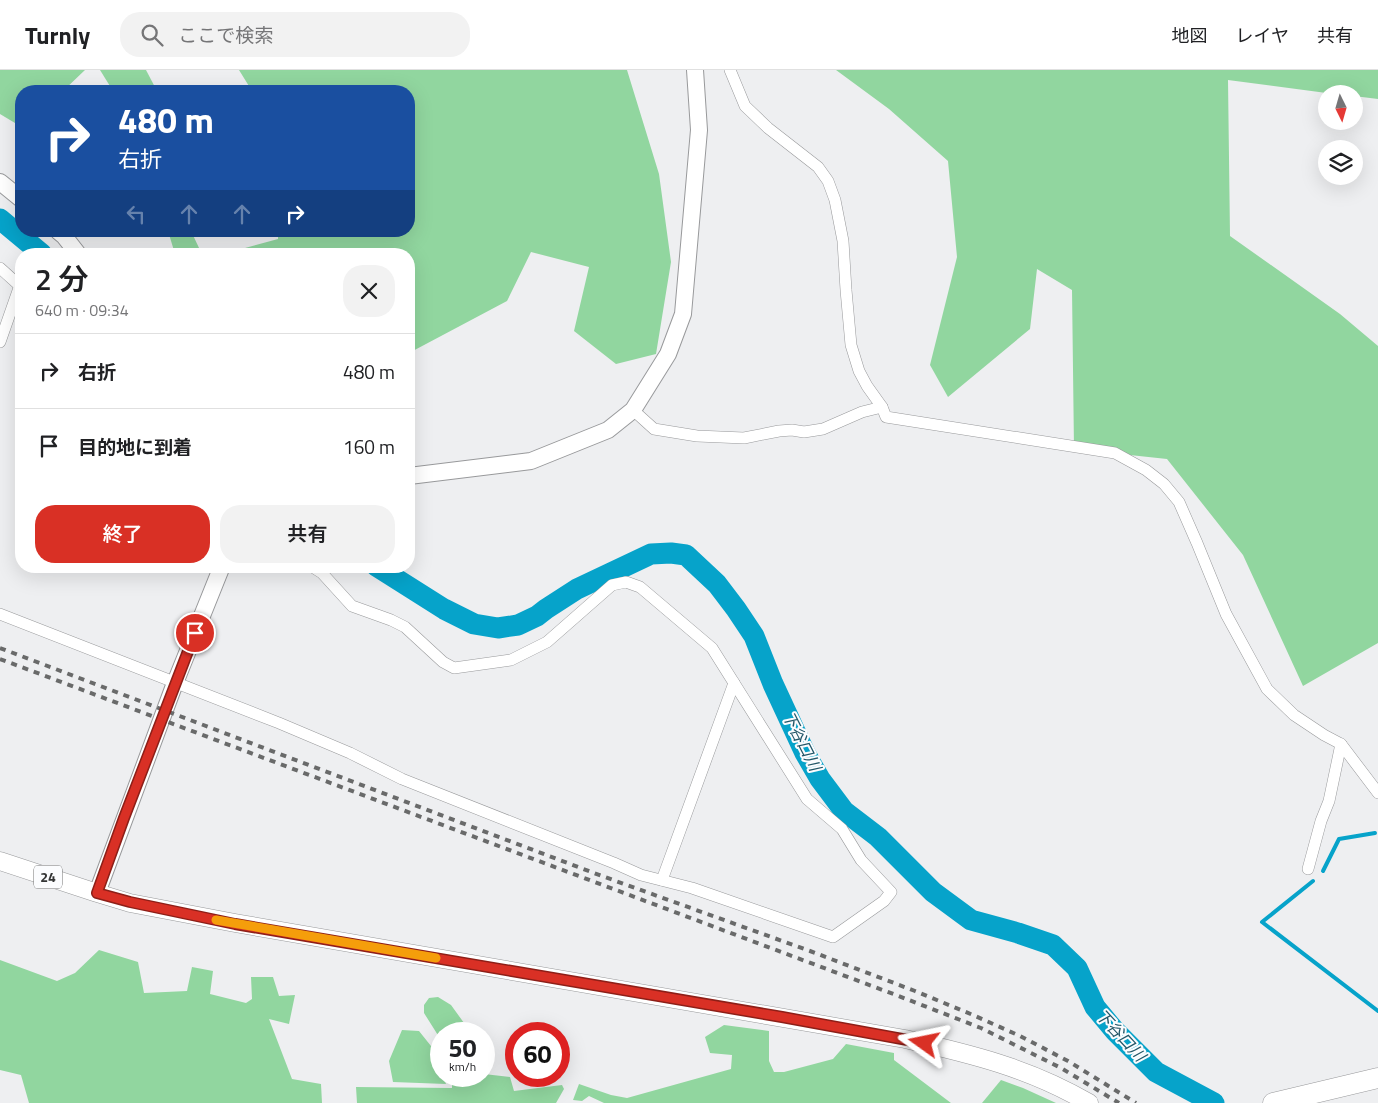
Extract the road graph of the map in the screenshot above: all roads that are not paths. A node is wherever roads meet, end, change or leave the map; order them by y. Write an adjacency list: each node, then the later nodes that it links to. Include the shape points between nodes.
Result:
1 (695, 70): 12 (street, via 699,130 683,314 668,354)
2 (730, 70): 11 (street, via 745,106 818,167 828,181 843,241 851,345 859,371)
3 (0, 182): 4 (street)
4 (15, 194)
5 (65, 237): 6 (street)
6 (73, 248)
7 (0, 268): 8 (street)
8 (15, 281)
9 (15, 302): 10 (street)
10 (0, 342)
11 (882, 406): 12 (street, via 823,429 792,430 744,438 697,436 654,429); 19 (street, via 886,417 1115,453 1146,470 1179,502 1226,614 1267,689 1294,715)
12 (633, 410): 13 (street, via 608,430 531,461)
13 (415, 475)
14 (219, 573): 17 (street)
15 (322, 573): 18 (street, via 352,606 405,627 454,668 511,660 524,654 547,642 612,585 626,582 640,587 712,648)
16 (0, 614): 17 (street)
17 (175, 683): 23 (street, via 333,746 411,782 641,875); 24 (street)
18 (734, 683): 23 (street); 23 (street, via 807,799 842,829 861,860 891,892 884,901 833,937)
19 (1341, 744): 20 (street); 22 (street, via 1329,801)
20 (1378, 793)
21 (0, 861): 24 (main road, 24)
22 (1308, 869)
23 (662, 880)
24 (97, 893): 26 (main road, 24, via 235,924 905,1039 1001,1063 1050,1082)
25 (1378, 1078): 27 (highway)
26 (1089, 1103)
27 (1273, 1103)

